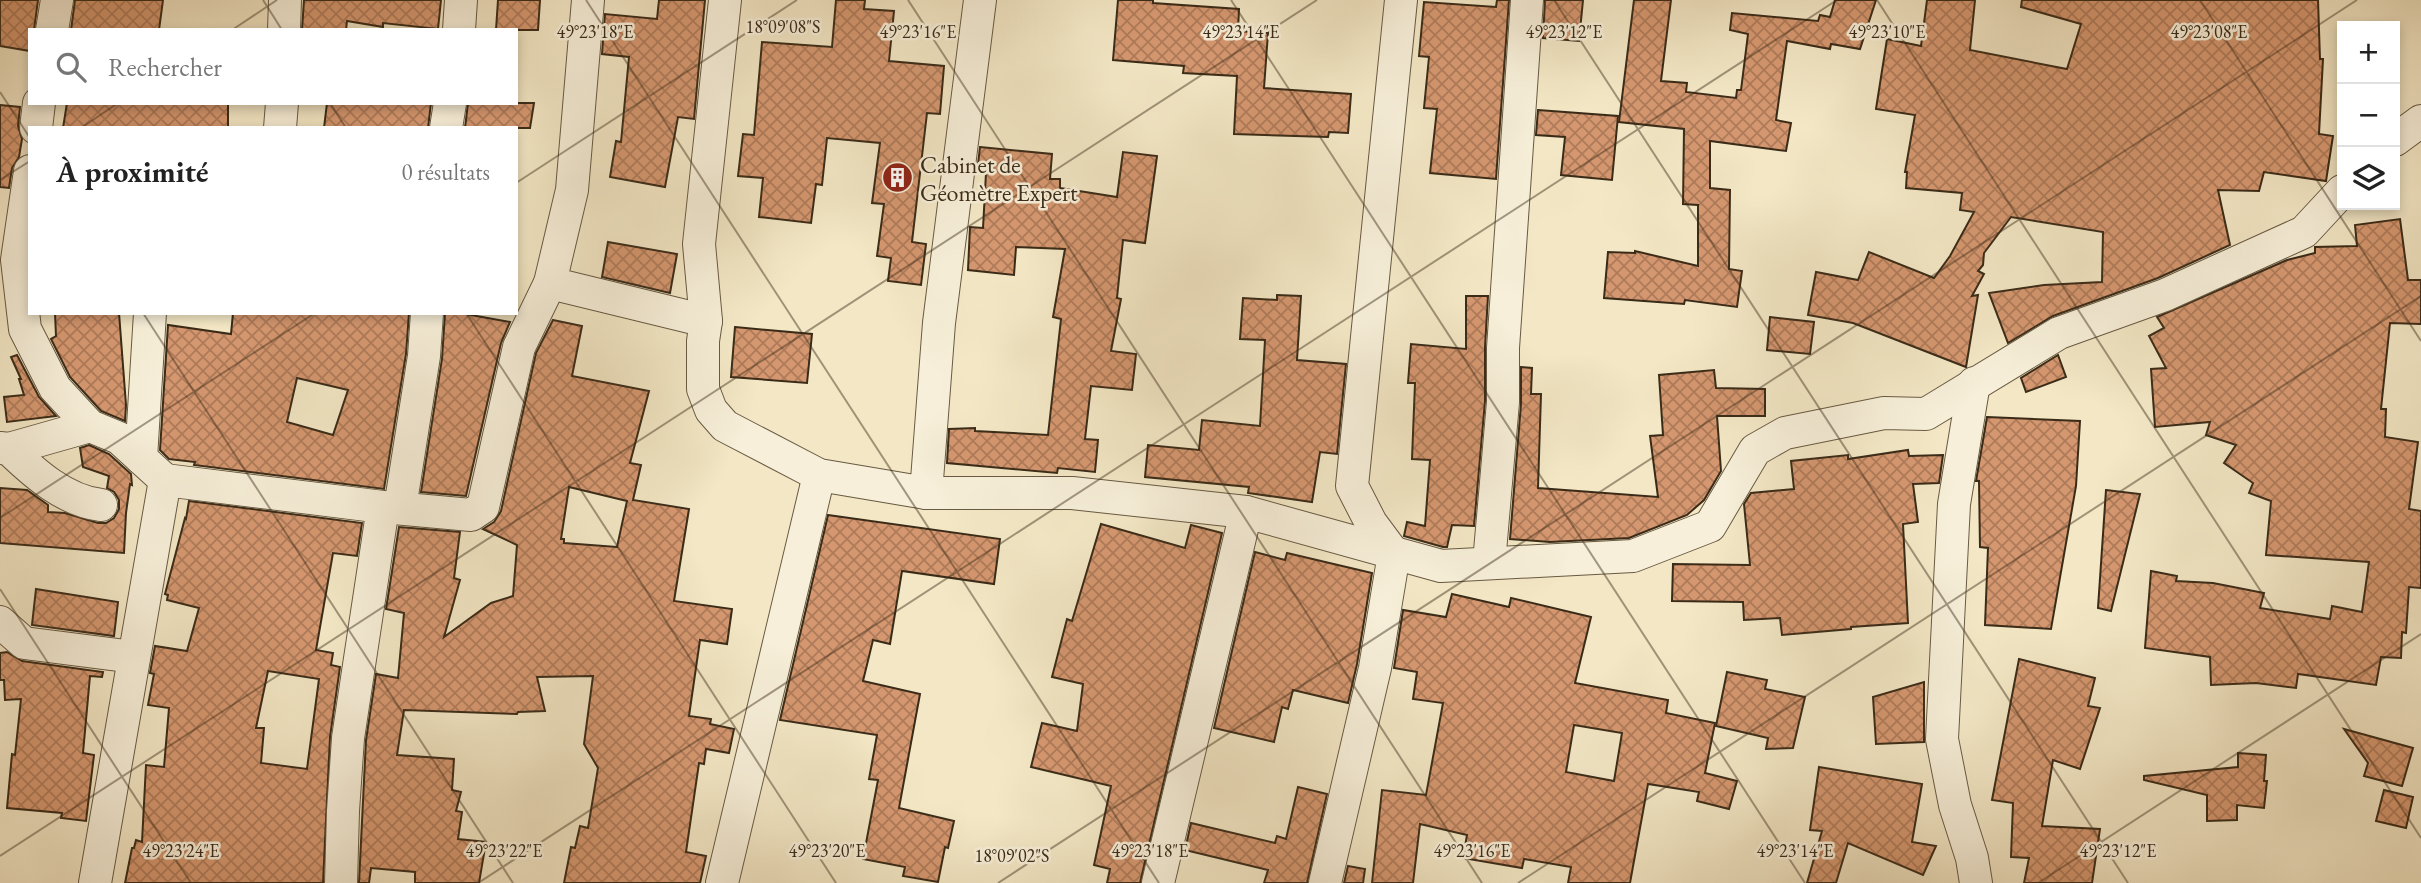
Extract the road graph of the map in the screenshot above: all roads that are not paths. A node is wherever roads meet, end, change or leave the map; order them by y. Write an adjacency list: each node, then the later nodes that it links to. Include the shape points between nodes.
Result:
1 (57, 0): 9 (street)
2 (285, 0): 10 (street)
3 (461, 0): 11 (street)
4 (588, 0): 22 (street, via 572,190)
5 (725, 0): 25 (street, via 699,244)
6 (980, 0): 32 (street, via 939,323)
7 (1401, 0): 36 (street, via 1352,486)
8 (1527, 0): 37 (street)
9 (52, 28)
10 (284, 28)
11 (458, 28)
12 (39, 105): 16 (street)
13 (282, 105): 17 (street)
14 (450, 105): 18 (street)
15 (2421, 121): 19 (street)
16 (36, 126)
17 (280, 126)
18 (446, 126)
19 (2400, 136)
20 (28, 185): 27 (street, via 17,260 24,329 55,388)
21 (2337, 196): 26 (street, via 2304,232 2165,295 2059,333)
22 (550, 283): 25 (street); 34 (street, via 519,347 483,507 471,514)
23 (150, 315): 29 (street)
24 (427, 315): 34 (street, via 424,356)
25 (706, 321): 30 (street, via 703,389 710,410 725,426)
26 (1974, 383): 37 (street, via 1926,414 1884,413 1785,433 1755,450 1710,526 1633,556); 45 (street, via 1954,504 1942,739)
27 (90, 426): 28 (street); 29 (street, via 119,438)
28 (5, 449): 33 (street, via 38,477 87,503)
29 (141, 458): 31 (street)
30 (820, 475): 32 (street); 42 (street)
31 (165, 480): 34 (street); 39 (street)
32 (926, 493): 35 (street, via 1072,493)
33 (102, 505)
34 (391, 507): 41 (street, via 348,738)
35 (1245, 512): 36 (street); 43 (street)
36 (1394, 554): 37 (street, via 1441,566); 44 (street, via 1375,668)
37 (1489, 564)
38 (0, 622): 39 (street, via 24,643)
39 (134, 657): 40 (street)
40 (95, 883)
41 (341, 883)
42 (722, 883)
43 (1158, 883)
44 (1325, 883)
45 (1976, 883)

